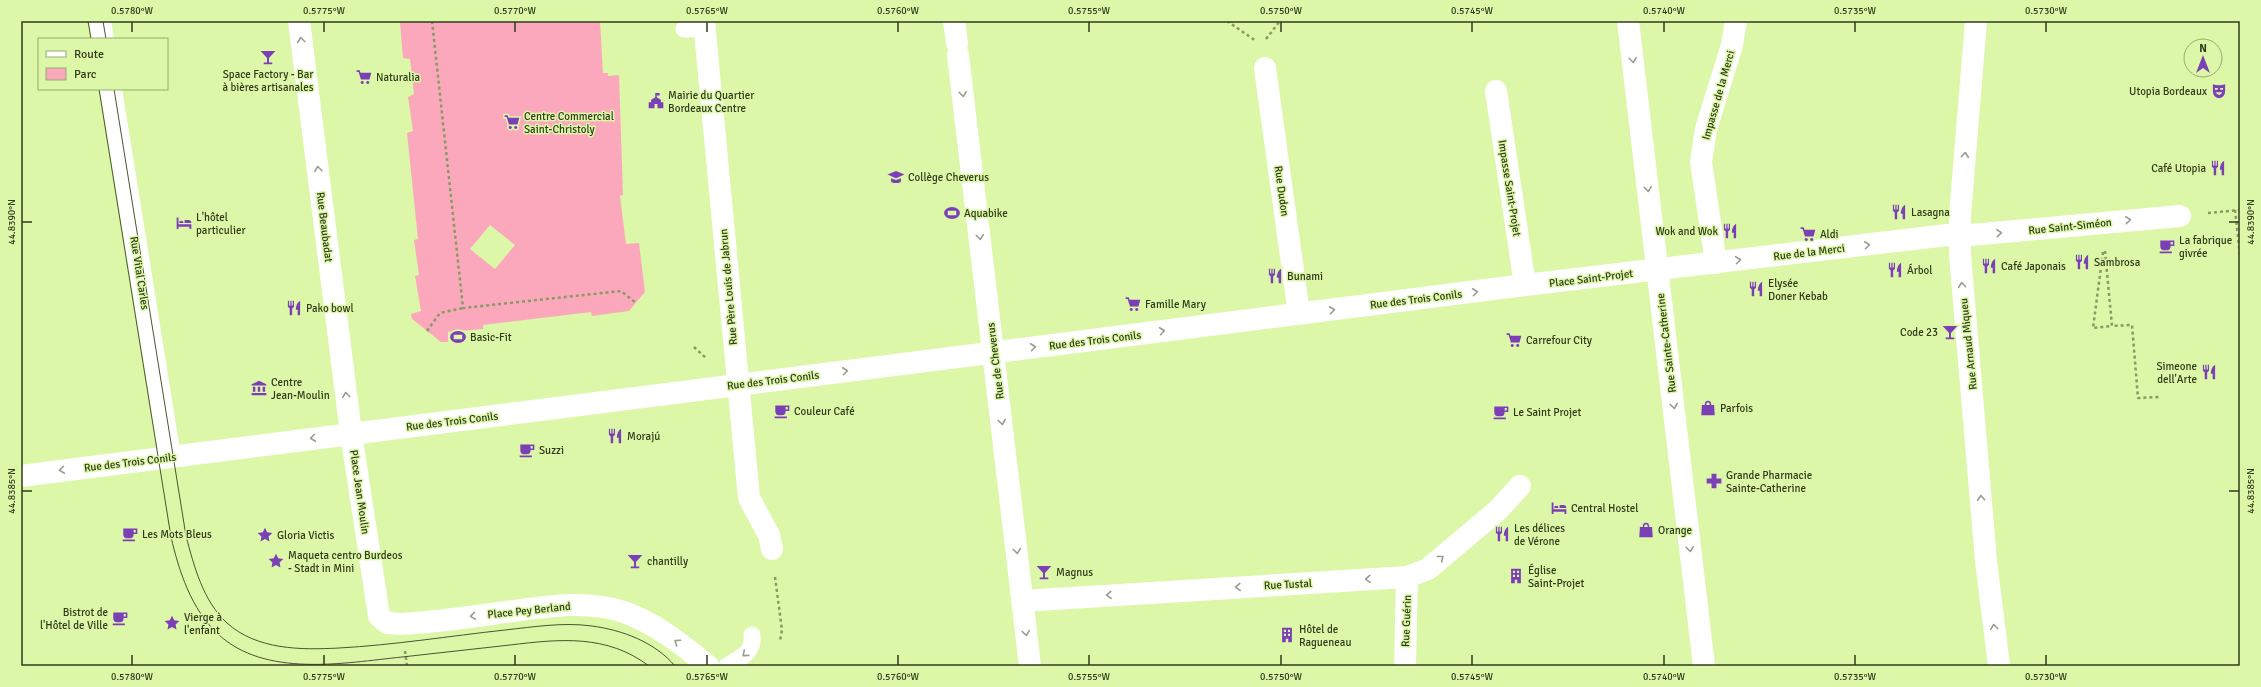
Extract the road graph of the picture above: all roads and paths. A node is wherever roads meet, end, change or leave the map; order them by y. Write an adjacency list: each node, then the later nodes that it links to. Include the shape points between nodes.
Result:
1 (100, 21): 11 (street)
2 (299, 21): 31 (street, Rue Beaubadat, one-way to 2)
3 (432, 21): 24 (path)
4 (954, 21): 28 (street, Rue de Cheverus, one-way to 28)
5 (1227, 21): 6 (path, via 1262,45)
6 (1280, 21)
7 (1628, 21): 21 (street, Rue Sainte-Catherine, one-way to 21)
8 (1736, 21): 20 (street, Impasse de la Merci, via 1732,45 1706,129 1701,162)
9 (1976, 21): 18 (street, Rue Arnaud Miqueu, one-way to 9)
10 (697, 26): 29 (street, Rue Père Louis de Jabrun)
11 (103, 38)
12 (1265, 68): 25 (street, Rue Dudon)
13 (111, 90): 32 (street, Rue Vital Carles)
14 (1496, 91): 22 (street, Impasse Saint-Projet)
15 (2235, 210): 16 (path); 17 (path); 19 (path)
16 (2240, 210)
17 (2180, 216): 18 (street, Rue Saint-Siméon, one-way to 17)
18 (1960, 236): 20 (street, Rue de la Merci, one-way to 18, via 1947,235); 46 (street, Rue Arnaud Miqueu, one-way to 18, via 1986,562)
19 (2240, 255)
20 (1716, 263): 21 (street, Rue de la Merci)
21 (1658, 270): 22 (street, Place Saint-Projet); 45 (street, Rue Sainte-Catherine, one-way to 45)
22 (1525, 285): 25 (street, Rue des Trois Conils, one-way to 22)
23 (636, 303): 24 (path, via 621,291)
24 (463, 308): 27 (path, via 440,313)
25 (1299, 314): 28 (street, Rue des Trois Conils, one-way to 25)
26 (2112, 326): 26 (path, via 2093,328 2105,244 2111,311); 30 (path, via 2132,325 2138,398)
27 (427, 331)
28 (994, 353): 29 (street, Rue des Trois Conils, one-way to 28); 38 (street, Rue de Cheverus, one-way to 38)
29 (737, 385): 31 (street, Rue des Trois Conils); 35 (street, Rue Père Louis de Jabrun, via 749,498 769,535)
30 (2160, 397)
31 (351, 433): 32 (street, Rue des Trois Conils, one-way to 32); 37 (street, Place Jean Moulin)
32 (170, 456): 33 (street, Rue des Trois Conils, one-way to 33)
33 (21, 476)
34 (1520, 486): 36 (street, Rue Tustal, one-way to 34, via 1428,569 1498,510)
35 (772, 548): 40 (path, via 782,630)
36 (1407, 576): 38 (street, Rue Tustal, one-way to 38); 44 (street, Rue Guérin)
37 (375, 598): 41 (street, Place Pey Berland, one-way to 37, via 682,645 644,621 624,612 600,606 554,606 402,624 387,623 379,616)
38 (1022, 601): 43 (street, Rue de Cheverus, one-way to 43)
39 (752, 635): 42 (lane, one-way to 42, via 753,644 749,652)
40 (779, 643)
41 (708, 666)
42 (727, 666)
43 (1030, 666)
44 (1405, 666)
45 (1704, 666)
46 (1999, 666)

